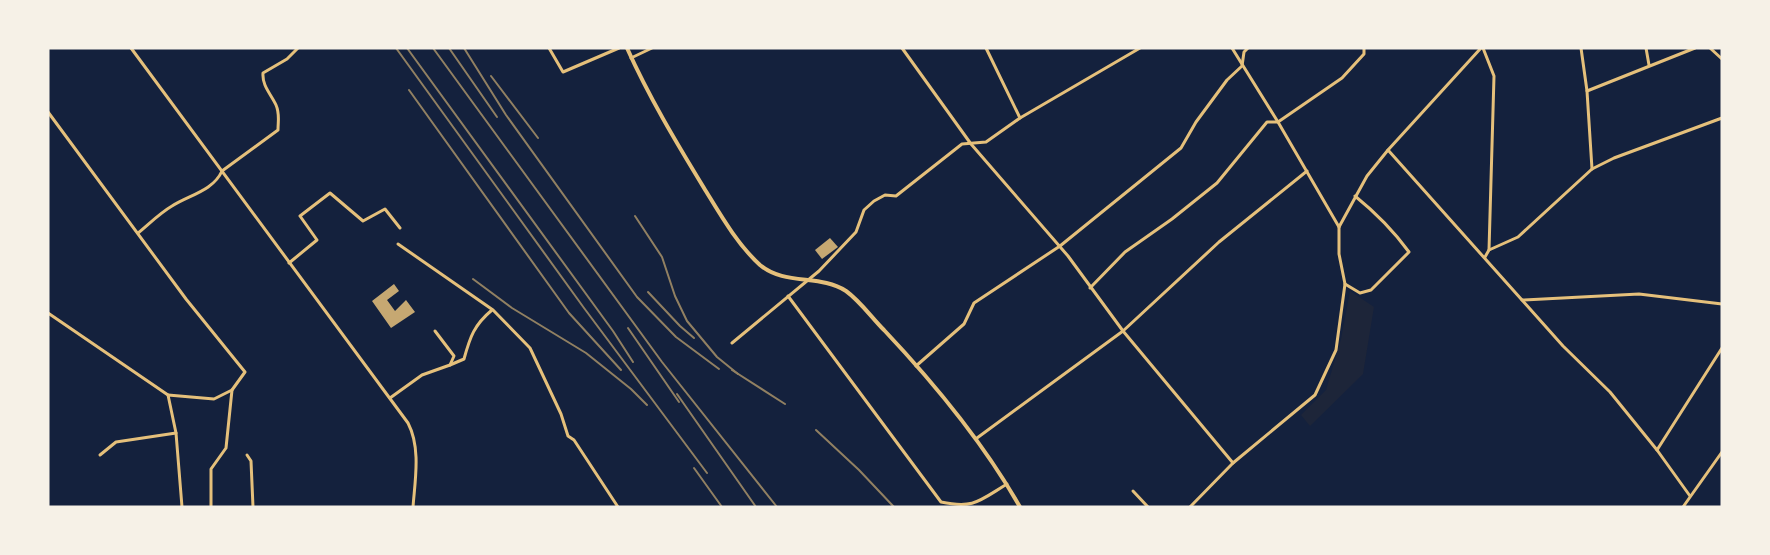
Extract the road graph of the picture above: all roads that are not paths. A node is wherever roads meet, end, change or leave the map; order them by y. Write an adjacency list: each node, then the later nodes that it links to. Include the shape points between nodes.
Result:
1 (131, 48): 30 (street)
2 (298, 48): 30 (street, via 263,73 262,81 279,117 278,130)
3 (549, 48): 4 (street, via 563,72)
4 (619, 48)
5 (627, 48): 18 (street)
6 (652, 48): 18 (street)
7 (902, 48): 27 (street)
8 (986, 48): 24 (street)
9 (1140, 48): 24 (street)
10 (1232, 48): 21 (street)
11 (1248, 48): 21 (street)
12 (1364, 48): 26 (street, via 1364,54 1342,78)
13 (1482, 48): 28 (street); 38 (street, via 1494,76)
14 (1581, 48): 22 (street)
15 (1646, 48): 20 (street)
16 (1695, 48): 20 (street)
17 (1710, 48): 19 (street)
18 (632, 58): 41 (street, via 664,122 746,251 774,274)
19 (1722, 59)
20 (1649, 64): 22 (street)
21 (1242, 66): 26 (street); 37 (street, via 1227,80 1181,147)
22 (1587, 91): 29 (street)
23 (48, 112): 35 (street)
24 (1020, 118): 27 (street, via 986,142)
25 (1722, 118): 29 (street)
26 (1278, 122): 31 (street); 43 (street, via 1267,122 1217,183 1125,252)
27 (970, 144): 37 (street); 41 (street, via 962,144 896,196 885,195 874,201 864,210 856,232)
28 (1388, 150): 32 (street); 39 (street)
29 (1592, 169): 38 (street, via 1518,237)
30 (222, 171): 35 (street, via 218,181 172,206); 40 (street)
31 (1306, 171): 33 (street); 50 (street, via 1219,242)
32 (1355, 196): 33 (street); 42 (street, via 1379,216 1409,252 1371,290 1360,293)
33 (1340, 227): 42 (street, via 1339,254)
34 (400, 228): 40 (street, via 385,209 363,222 330,193 300,216 317,240)
35 (138, 233): 55 (street, via 245,372)
36 (398, 244): 47 (street)
37 (1060, 246): 43 (street); 54 (street, via 974,303 964,324)
38 (1490, 250): 39 (street)
39 (1485, 257): 45 (street)
40 (289, 263): 57 (street)
41 (806, 281): 44 (street); 54 (street, via 839,287 849,293)
42 (1345, 284): 64 (street, via 1336,350 1315,395)
43 (1090, 288): 50 (street)
44 (788, 296): 51 (street); 65 (street, via 940,502 962,506 980,501)
45 (1522, 300): 46 (street, via 1639,294); 60 (street, via 1610,392)
46 (1722, 304)
47 (493, 310): 53 (street, via 472,332 464,359); 72 (street, via 530,348 568,436)
48 (48, 313): 56 (street)
49 (435, 331): 53 (street, via 454,356)
50 (1123, 331): 59 (street); 64 (street)
51 (732, 343)
52 (1722, 348): 60 (street)
53 (450, 365): 57 (street, via 422,375)
54 (916, 366): 59 (street)
55 (232, 390): 56 (street, via 214,399); 69 (street, via 226,448 211,469)
56 (168, 395): 58 (street)
57 (390, 398): 71 (street, via 414,435)
58 (176, 433): 62 (street, via 116,442); 68 (street)
59 (977, 438): 65 (street)
60 (1657, 450): 67 (street)
61 (1722, 452): 67 (street)
62 (100, 455)
63 (247, 455): 70 (street, via 251,461)
64 (1233, 464): 75 (street)
65 (1007, 484): 73 (street)
66 (1133, 491): 74 (street)
67 (1690, 496): 76 (street)
68 (182, 507)
69 (211, 507)
70 (253, 507)
71 (413, 507)
72 (618, 507)
73 (1020, 507)
74 (1148, 507)
75 (1190, 507)
76 (1683, 507)

